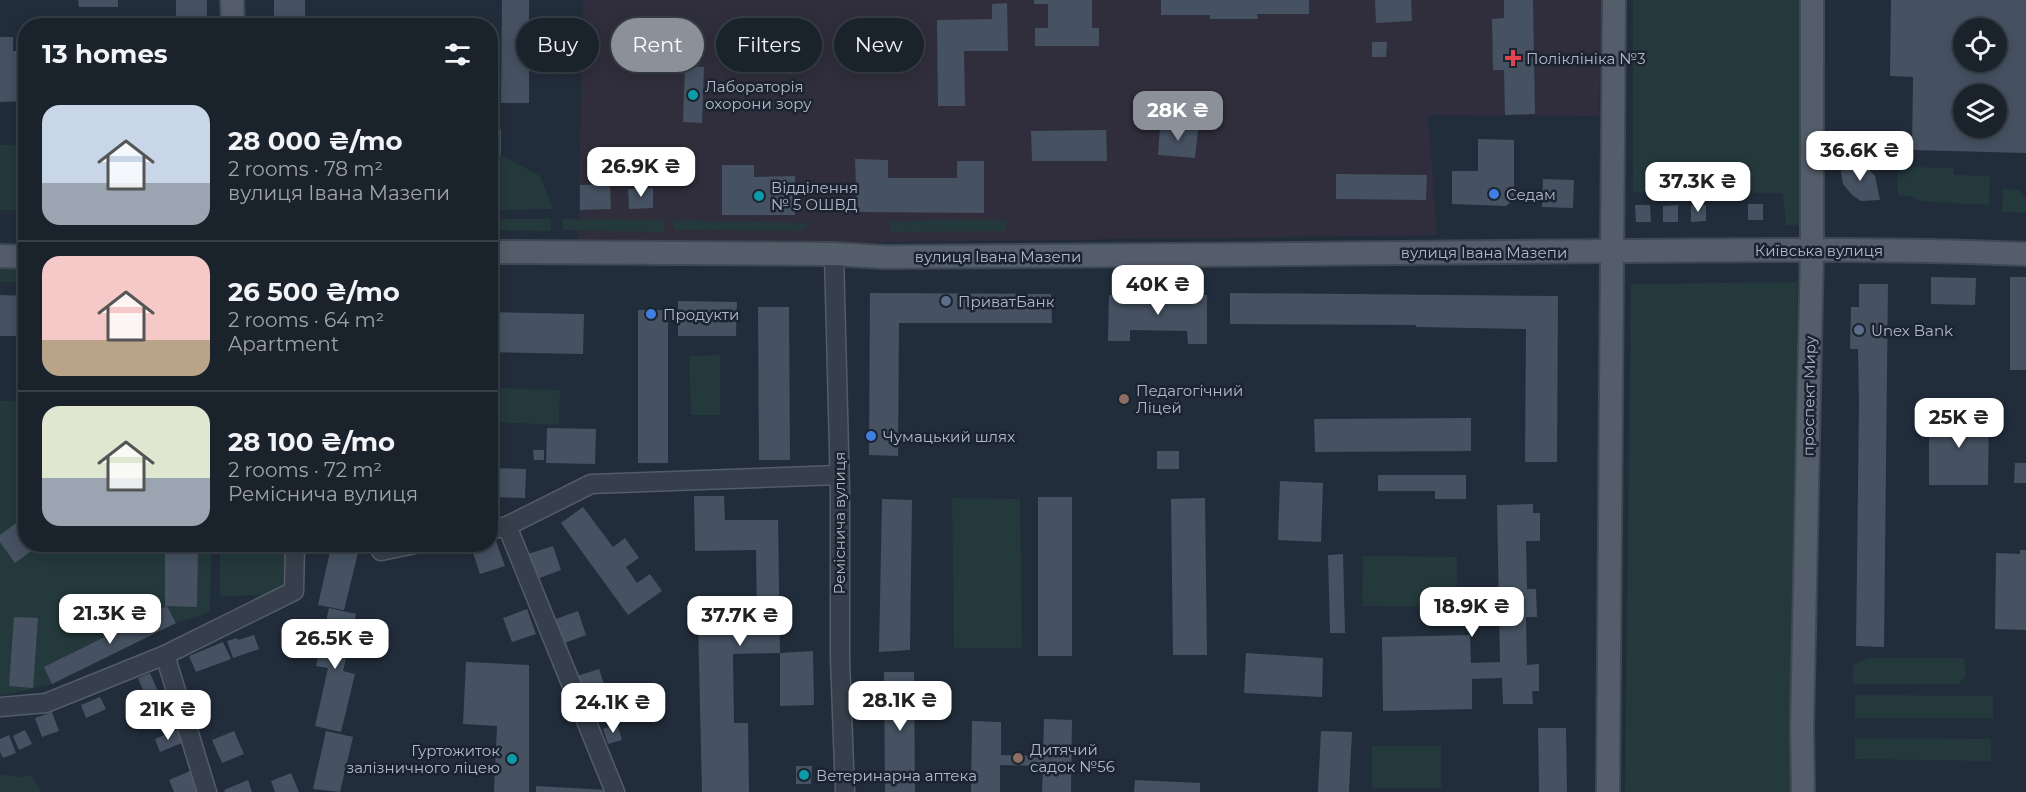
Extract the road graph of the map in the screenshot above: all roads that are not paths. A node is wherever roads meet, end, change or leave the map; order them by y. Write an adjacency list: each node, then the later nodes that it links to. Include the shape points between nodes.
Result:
1 (232, 0): 4 (main road)
2 (1614, 0): 6 (main road)
3 (1812, 0): 5 (main road, проспект Миру)
4 (233, 18)
5 (1812, 249): 6 (main road, Київська вулиця); 9 (main road, Київська вулиця); 21 (main road, проспект Миру)
6 (1613, 251): 8 (main road, вулиця Івана Мазепи, via 885,257); 20 (main road)
7 (498, 252): 8 (main road, вулиця Івана Мазепи)
8 (834, 254): 12 (street, Реміснича вулиця)
9 (2026, 254)
10 (0, 256): 11 (main road)
11 (18, 257)
12 (839, 476): 13 (street, via 591,484); 19 (street, Реміснича вулиця)
13 (499, 528): 18 (street)
14 (295, 552): 15 (street, via 294,591)
15 (165, 655): 16 (street, via 46,703); 17 (street)
16 (0, 707)
17 (207, 792)
18 (615, 792)
19 (845, 792)
20 (1608, 792)
21 (1803, 792)

